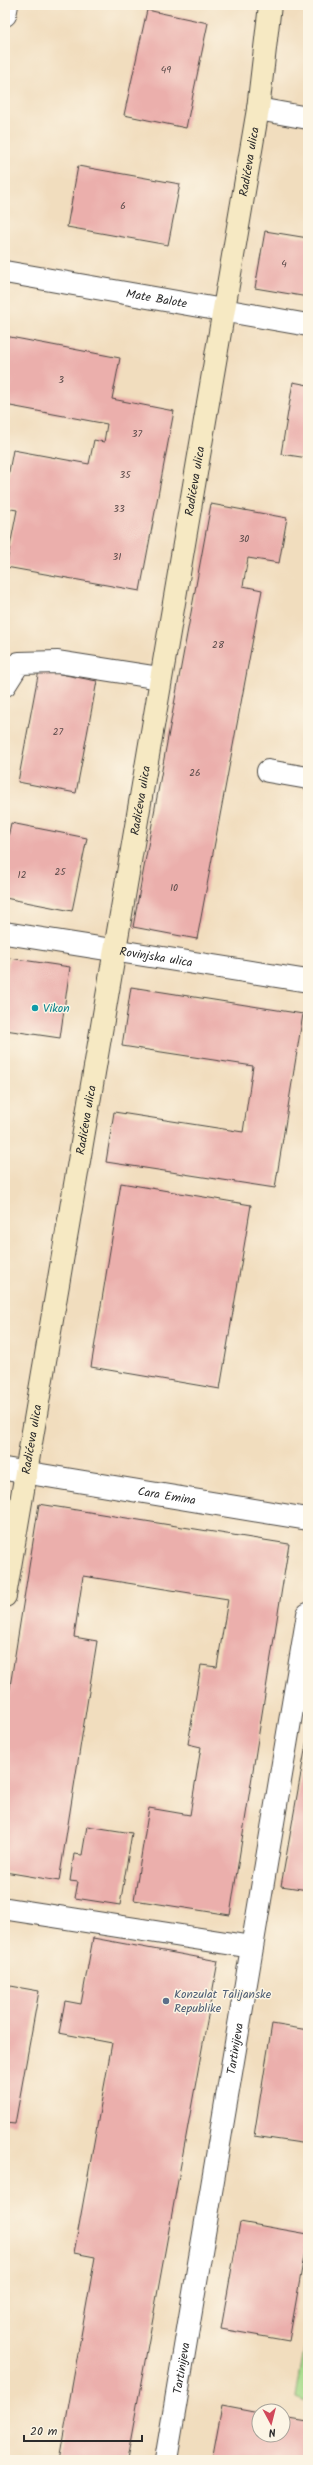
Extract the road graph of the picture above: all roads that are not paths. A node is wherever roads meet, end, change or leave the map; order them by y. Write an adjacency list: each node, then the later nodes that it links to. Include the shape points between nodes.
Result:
1 (7, 5): 3 (street)
2 (270, 5): 4 (main road, Radićeva ulica)
3 (5, 15)
4 (258, 109): 5 (street); 7 (main road, Radićeva ulica)
5 (308, 118)
6 (5, 272): 7 (street, Mate Balote)
7 (223, 310): 8 (street, Mate Balote); 9 (main road, Radićeva ulica)
8 (308, 325)
9 (160, 678): 10 (street, via 58,662 20,663); 14 (main road, Radićeva ulica)
10 (5, 685)
11 (268, 771): 12 (street)
12 (308, 778)
13 (5, 933): 14 (street, Rovinjska ulica)
14 (114, 951): 15 (street, Rovinjska ulica); 16 (main road, Radićeva ulica)
15 (308, 981)
16 (15, 1471): 17 (street, Cara Emina); 18 (main road, Radićeva ulica)
17 (308, 1519)
18 (5, 1596)
19 (308, 1614): 21 (street, Tartinijeva)
20 (8, 1909): 21 (street)
21 (252, 1947): 22 (street, Tartinijeva)
22 (166, 2460)

